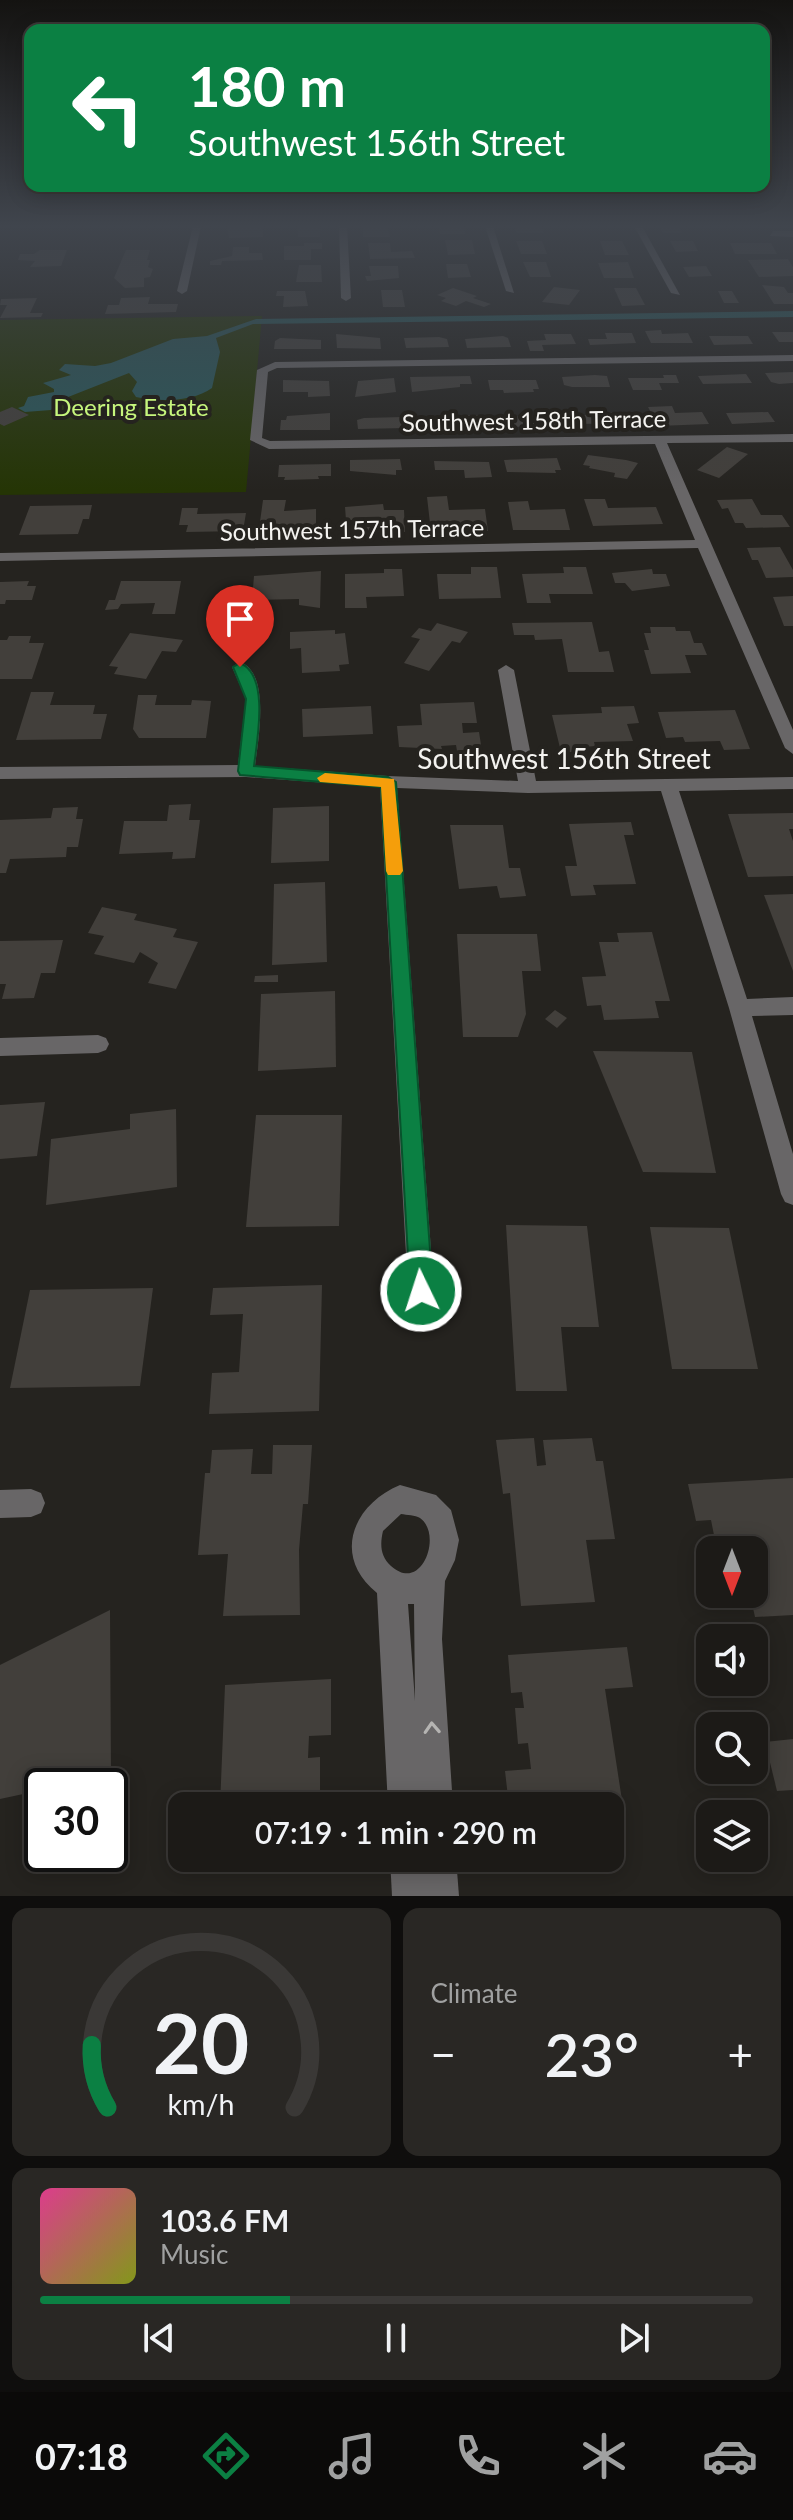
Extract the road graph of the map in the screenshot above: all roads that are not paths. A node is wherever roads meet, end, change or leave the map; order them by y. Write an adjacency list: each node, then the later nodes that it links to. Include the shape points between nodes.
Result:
1 (793, 358): 3 (street, Southwest 158th Terrace, via 282,365 263,370 256,440 276,445)
2 (793, 438): 3 (street, Southwest 158th Terrace)
3 (659, 439): 4 (street)
4 (704, 544): 5 (street, Southwest 157th Terrace); 8 (street)
5 (0, 557)
6 (240, 667): 9 (street, via 254,699)
7 (506, 670): 13 (street)
8 (793, 748)
9 (246, 771): 10 (street, Southwest 156th Street); 11 (street, Southwest 156th Street)
10 (0, 773)
11 (388, 782): 13 (street, Southwest 156th Street); 20 (street)
12 (793, 783): 14 (street, Southwest 156th Street)
13 (528, 787): 14 (street, Southwest 156th Street)
14 (669, 787): 16 (street)
15 (793, 1006): 16 (street)
16 (739, 1008): 19 (street)
17 (98, 1044): 18 (street)
18 (0, 1047)
19 (793, 1194)
20 (421, 1291)
21 (31, 1503): 22 (street)
22 (0, 1504)
23 (430, 1581): 24 (street, via 405,1590); 24 (street, via 445,1555 442,1526 425,1505 400,1499 377,1513 366,1539 372,1568); 26 (street, one-way to 23, via 427,1639)
24 (392, 1587): 25 (street)
25 (404, 1792)
26 (435, 1792)

